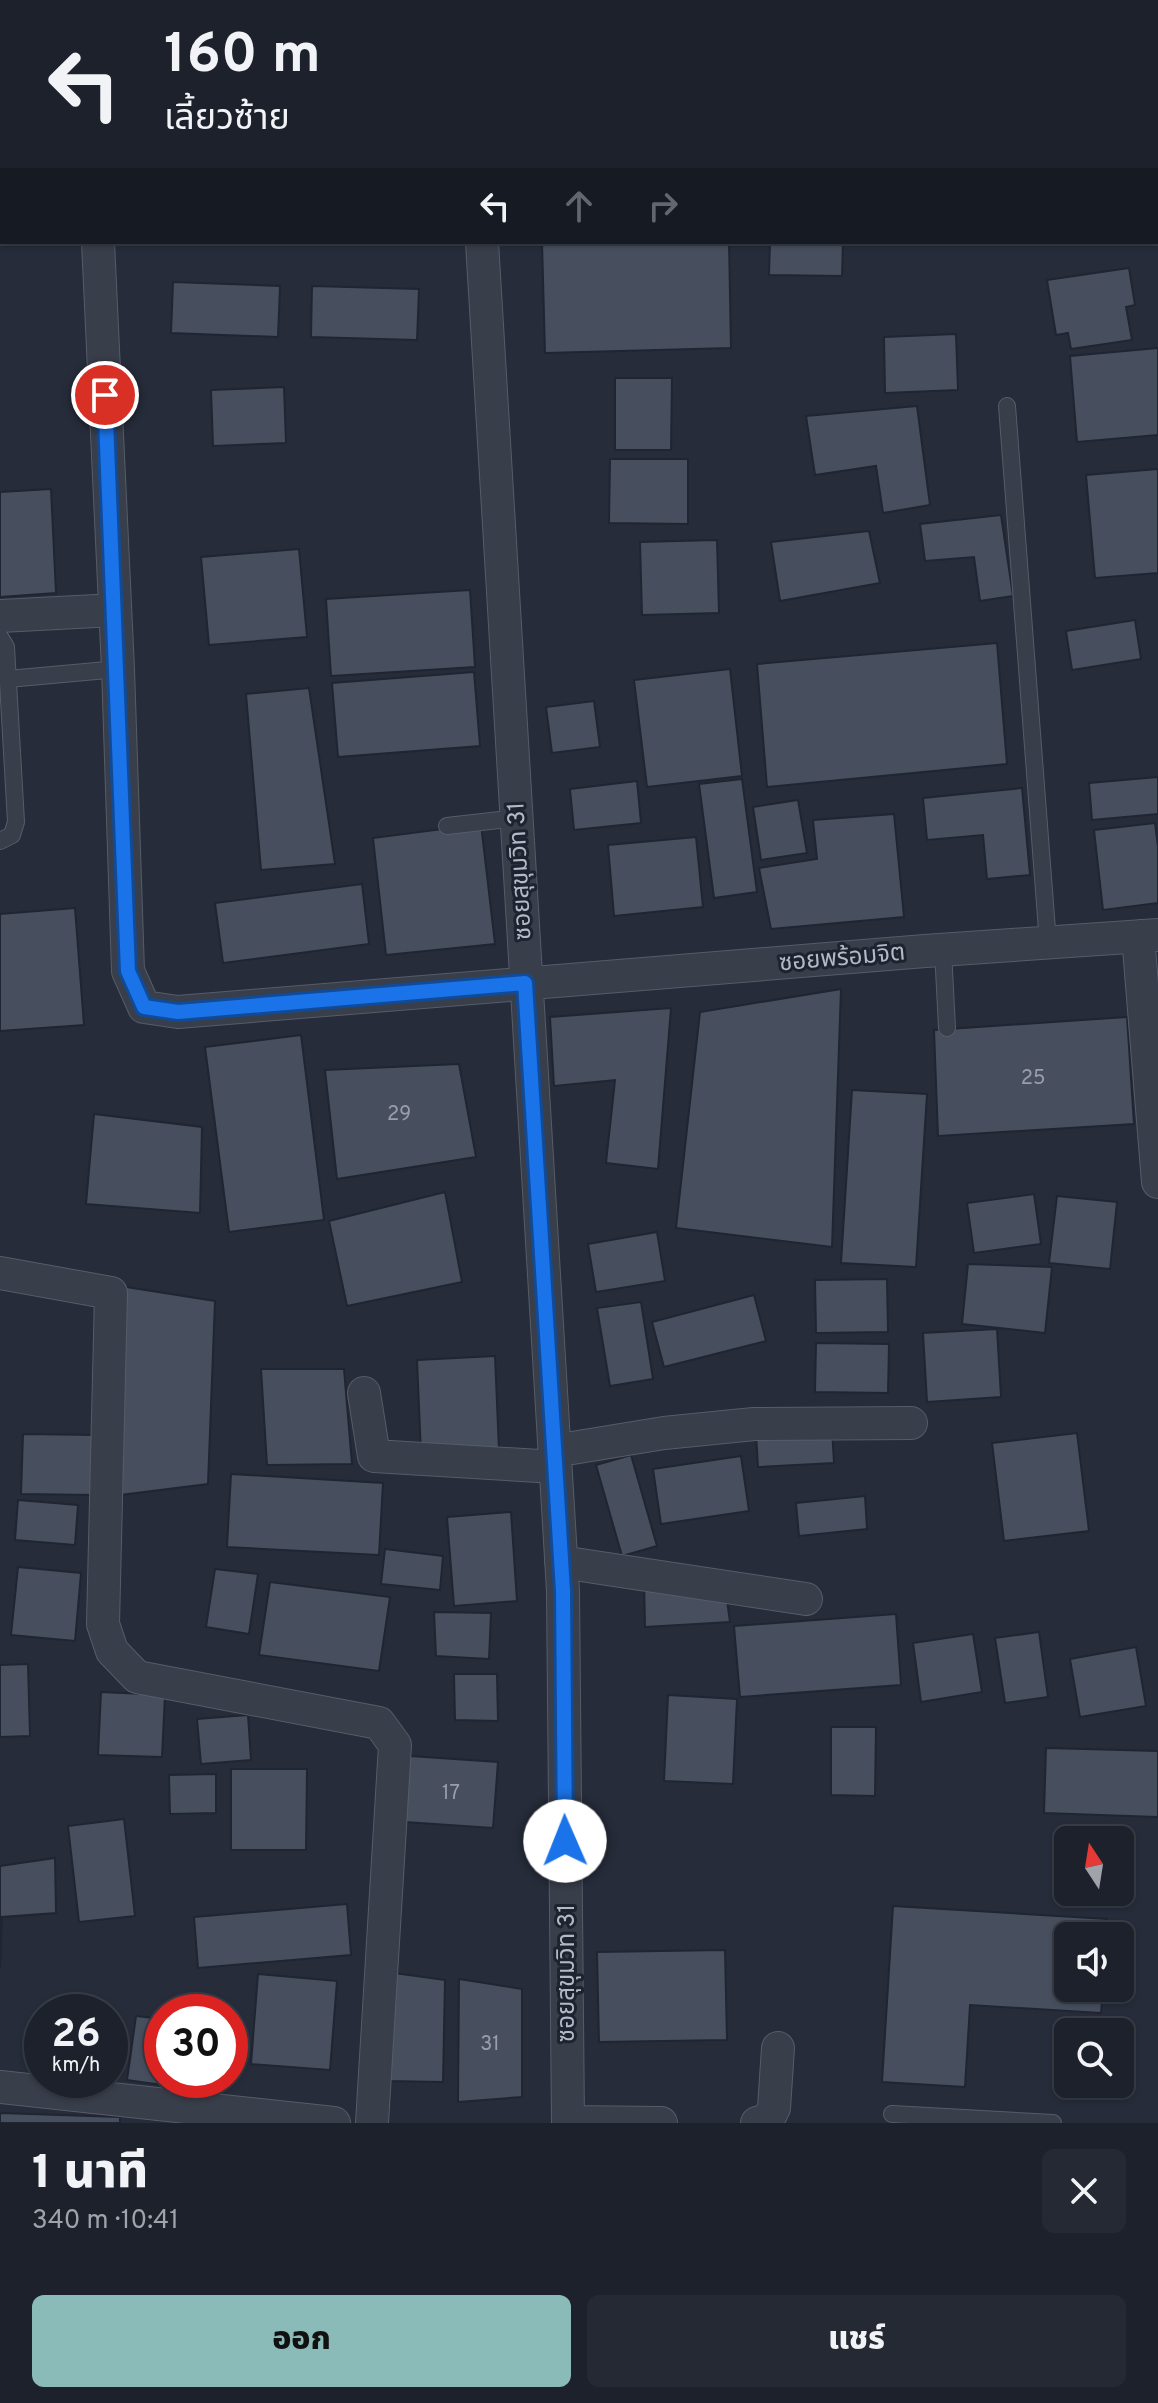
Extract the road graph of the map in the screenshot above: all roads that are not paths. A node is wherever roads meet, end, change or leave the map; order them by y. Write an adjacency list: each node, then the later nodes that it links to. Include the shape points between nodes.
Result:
1 (98, 244): 4 (street)
2 (482, 244): 9 (street, ซอยสุขุมวิท 31)
3 (1007, 406): 13 (lane)
4 (115, 610): 5 (street); 7 (street)
5 (0, 616)
6 (0, 637): 8 (lane, via 6,647)
7 (118, 669): 8 (lane); 15 (street, ซอยพร้อมจิต, via 128,971 144,1007 178,1012)
8 (8, 679): 11 (lane, via 16,822 12,835)
9 (516, 818): 10 (lane); 15 (street, ซอยสุขุมวิท 31)
10 (447, 826)
11 (0, 841)
12 (1149, 936): 13 (street, ซอยพร้อมจิต); 17 (street, via 1139,948)
13 (1048, 943): 14 (street, ซอยพร้อมจิต)
14 (943, 950): 15 (street, ซอยพร้อมจิต); 16 (lane)
15 (525, 983): 21 (street, ซอยสุขุมวิท 31)
16 (947, 1028)
17 (1158, 1182)
18 (0, 1273): 29 (street, via 111,1293 103,1624 112,1651 137,1677 379,1723 395,1745)
19 (364, 1393): 21 (street, via 374,1456)
20 (911, 1423): 21 (street, via 754,1424 664,1433)
21 (555, 1459): 22 (street, ซอยสุขุมวิท 31)
22 (561, 1562): 23 (street); 27 (street, ซอยสุขุมวิท 31)
23 (806, 1599)
24 (778, 2048): 31 (street, via 774,2108 768,2120)
25 (0, 2087): 28 (street)
26 (892, 2114): 32 (lane)
27 (568, 2122): 30 (street)
28 (334, 2123)
29 (372, 2123)
30 (661, 2123)
31 (757, 2123)
32 (1053, 2123)

